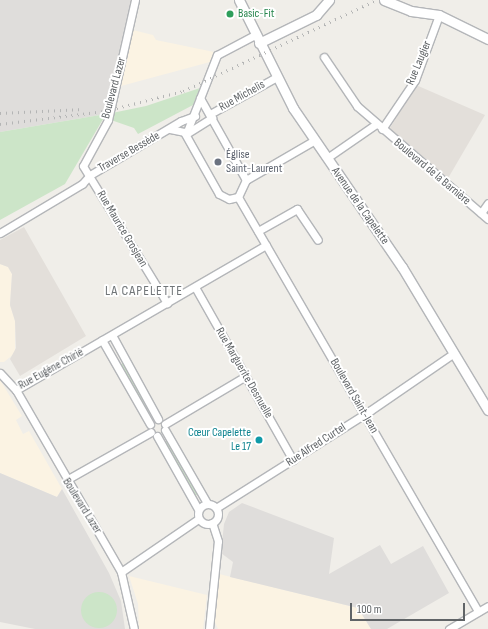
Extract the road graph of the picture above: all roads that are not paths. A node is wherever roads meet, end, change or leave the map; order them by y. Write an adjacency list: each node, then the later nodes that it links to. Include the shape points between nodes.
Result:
1 (135, 0): 19 (street, Boulevard Lazer, via 108,120 83,161)
2 (239, 0): 6 (street, Avenue de la Capelette)
3 (329, 0): 6 (street, via 316,15)
4 (384, 0): 5 (street, via 411,11)
5 (439, 15): 7 (street); 15 (street, Rue Laugier, via 414,80)
6 (257, 39): 9 (street, Avenue de la Capelette); 10 (street, via 217,55)
7 (488, 39)
8 (324, 57): 13 (street, Boulevard de la Barnière, via 357,106)
9 (275, 78): 12 (street, Rue Michelis); 17 (street, Avenue de la Capelette)
10 (200, 98): 11 (street); 12 (street)
11 (195, 116): 14 (street, Traverse Bessède); 16 (street)
12 (211, 116): 16 (street, Rue Michelis); 20 (street)
13 (376, 124): 15 (street, Boulevard de la Barnière); 18 (street)
14 (169, 129): 16 (street, Traverse Bessède, via 181,129); 19 (street, Traverse Bessède)
15 (382, 129): 23 (street, Boulevard de la Barnière)
16 (186, 134): 21 (street, via 215,190 223,197)
17 (314, 140): 18 (street, Avenue de la Capelette); 20 (street)
18 (327, 158): 32 (street, Avenue de la Capelette, via 402,267)
19 (90, 175): 26 (street, via 82,184); 30 (street, Rue Maurice Grosjean)
20 (246, 180): 21 (street)
21 (238, 197): 25 (street, Boulevard Saint-Jean)
22 (488, 203): 23 (street)
23 (481, 213): 24 (street, Boulevard de la Barnière)
24 (488, 219)
25 (258, 231): 27 (street, via 297,209); 28 (street, Boulevard Saint-Jean)
26 (0, 233)
27 (318, 240)
28 (266, 245): 29 (street, Rue Eugène Chirié); 37 (street, Boulevard Saint-Jean)
29 (195, 287): 30 (street, Rue Eugène Chirié); 34 (street, Rue Marguerite Desnuelle)
30 (166, 303): 31 (street, Rue Eugène Chirié)
31 (107, 338): 35 (street, Rue Eugène Chirié); 38 (street); 39 (street)
32 (454, 353): 36 (street, Avenue de la Capelette); 37 (street, Rue Alfred Curtel)
33 (0, 373): 35 (street, Rue Eugène Chirié)
34 (246, 376): 40 (street); 42 (street, Rue Marguerite Desnuelle)
35 (16, 390): 43 (street, Boulevard Lazer, via 60,473)
36 (488, 410)
37 (364, 413): 42 (street, Rue Alfred Curtel); 51 (street, Boulevard Saint-Jean)
38 (158, 419): 39 (street); 40 (street)
39 (150, 424): 41 (street)
40 (165, 427): 41 (street); 44 (street)
41 (154, 434): 43 (street); 46 (street)
42 (293, 460): 45 (street, Rue Alfred Curtel)
43 (68, 479): 49 (street, Boulevard Lazer)
44 (207, 503): 45 (street); 46 (street)
45 (216, 508): 48 (street, via 218,515)
46 (198, 509): 47 (street)
47 (198, 518): 48 (street, via 204,524); 49 (street)
48 (212, 523): 53 (street, via 218,541)
49 (121, 572): 52 (street, Boulevard Lazer)
50 (488, 606): 51 (street)
51 (478, 611): 54 (street)
52 (134, 629)
53 (209, 629)
54 (449, 629)

